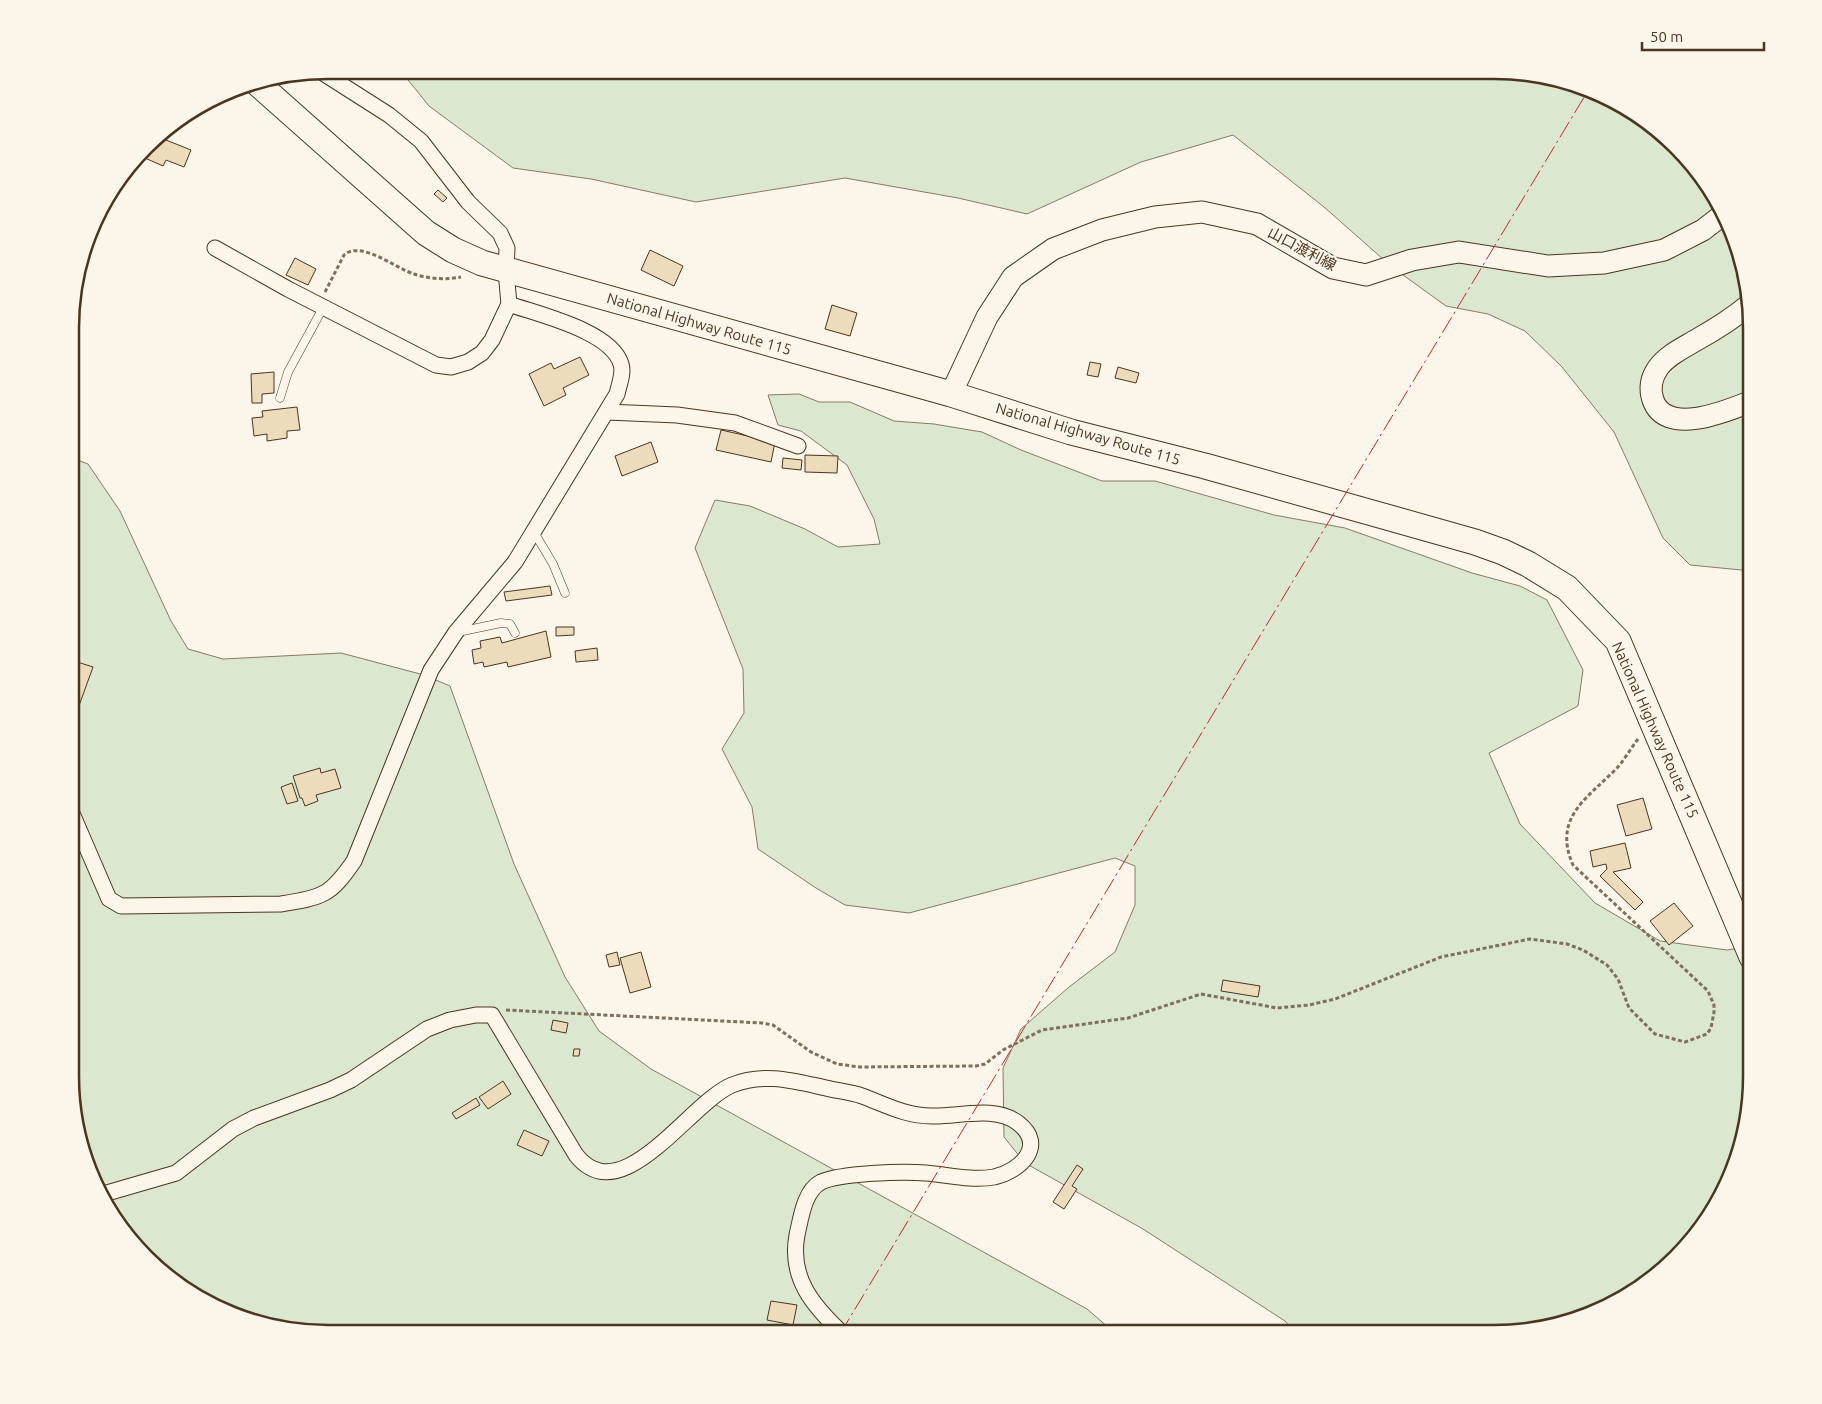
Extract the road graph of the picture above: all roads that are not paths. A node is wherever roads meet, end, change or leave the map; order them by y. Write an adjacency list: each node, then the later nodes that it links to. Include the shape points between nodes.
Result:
1 (333, 79): 5 (street, via 389,115 421,141 468,202 500,232 507,248)
2 (262, 88): 5 (highway, National Highway Route 115, via 426,233 453,250)
3 (1718, 218): 9 (main road, 山口渡利線, via 1664,250 1604,263 1548,266 1459,252 1412,260 1366,275 1333,268 1257,224 1202,212 1154,217 1102,230 1053,249 1013,277 987,317)
4 (215, 248): 7 (street)
5 (506, 271): 6 (street); 9 (highway, National Highway Route 115)
6 (509, 304): 7 (street, via 482,353 451,367 422,359); 12 (street, via 593,334 616,352 622,366 621,374 617,394)
7 (322, 305): 10 (lane, via 288,372)
8 (1743, 310): 11 (main road, via 1722,326 1670,356 1658,367 1650,382 1651,394 1662,414 1671,419 1723,413)
9 (951, 394): 19 (highway, National Highway Route 115, via 1071,432 1205,466 1503,552 1567,588 1618,641)
10 (280, 398)
11 (1743, 405)
12 (607, 412): 13 (street, via 677,415 735,423); 14 (street)
13 (798, 446)
14 (534, 532): 15 (lane); 16 (street, via 515,562)
15 (565, 593)
16 (456, 632): 17 (lane, via 500,623 510,624); 18 (street, via 431,670 354,861 334,888 325,894 281,904 121,906 109,899)
17 (515, 633)
18 (79, 830)
19 (1743, 936)
20 (108, 1193): 21 (street, via 176,1173 233,1128 351,1080 427,1029 476,1015 492,1016 576,1154 590,1170 608,1173 630,1166 730,1086 752,1079 778,1078 826,1088 861,1096 903,1113 932,1116 973,1113 1017,1122 1029,1137 1031,1146 1024,1163 1011,1171 979,1178 921,1172 835,1177 818,1184 805,1203 795,1248 796,1262 810,1301)
21 (833, 1325)

